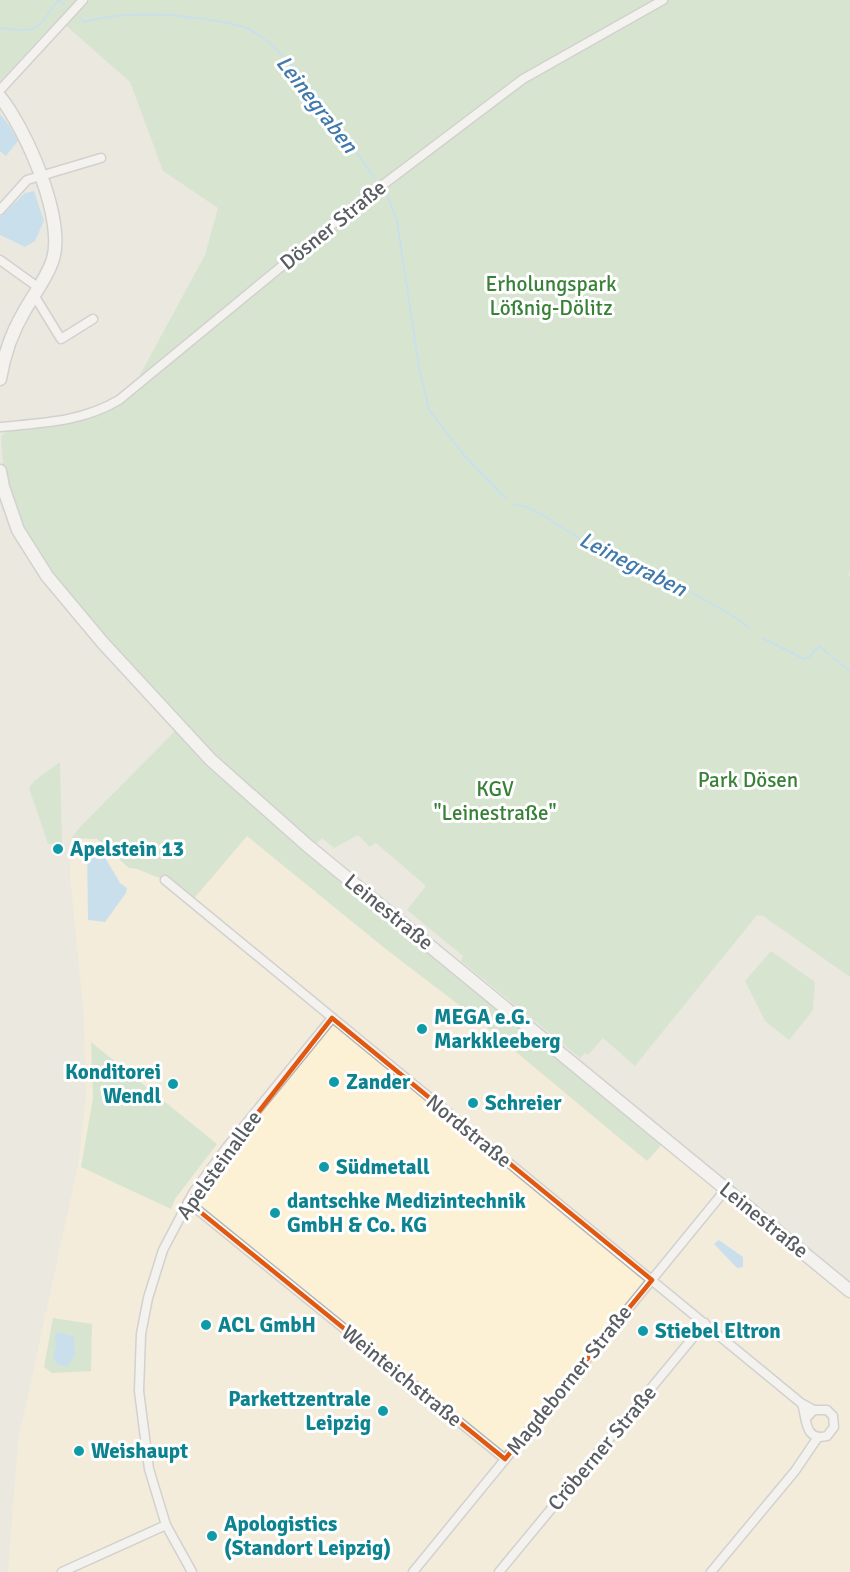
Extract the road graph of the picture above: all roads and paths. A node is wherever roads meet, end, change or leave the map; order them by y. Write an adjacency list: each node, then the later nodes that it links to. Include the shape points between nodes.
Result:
1 (83, 0): 3 (street)
2 (663, 0): 12 (street, Dösner Straße, via 523,79 355,206 119,400 73,419)
3 (0, 90)
4 (0, 96): 6 (main road, via 22,129)
5 (101, 158): 6 (street)
6 (40, 176): 7 (street, via 27,180); 9 (main road, via 52,213 56,244 52,262)
7 (0, 210)
8 (0, 260): 9 (street)
9 (36, 292): 10 (street, via 61,339); 11 (main road, via 14,332)
10 (93, 319)
11 (0, 378)
12 (0, 427)
13 (0, 471): 16 (main road, Leinestraße, via 18,530 46,576 210,760 308,846)
14 (165, 880): 15 (street, Nordstraße)
15 (332, 1018): 17 (street, Apelsteinallee, via 227,1147); 18 (street, Nordstraße)
16 (726, 1189): 18 (street, Magdeborner Straße); 19 (main road, Leinestraße)
17 (188, 1202): 25 (street, Weinteichstraße); 26 (street, Apelsteinallee, via 162,1250 141,1334 142,1420 149,1469)
18 (652, 1280): 20 (street, Nordstraße); 25 (street, Magdeborner Straße)
19 (850, 1291)
20 (705, 1323): 21 (street, Nordstraße); 30 (street, Cröberner Straße)
21 (802, 1404): 22 (street, Nordstraße); 23 (street, Nordstraße)
22 (814, 1410): 23 (street); 24 (street, Nordstraße, via 827,1410 834,1420 830,1433)
23 (807, 1417): 24 (street, Nordstraße, via 807,1429)
24 (818, 1437): 31 (street, Nordstraße, via 795,1471)
25 (505, 1459): 29 (street, Magdeborner Straße)
26 (166, 1525): 27 (street); 28 (street, Apelsteinallee)
27 (62, 1572)
28 (192, 1572)
29 (413, 1572)
30 (499, 1572)
31 (711, 1572)

